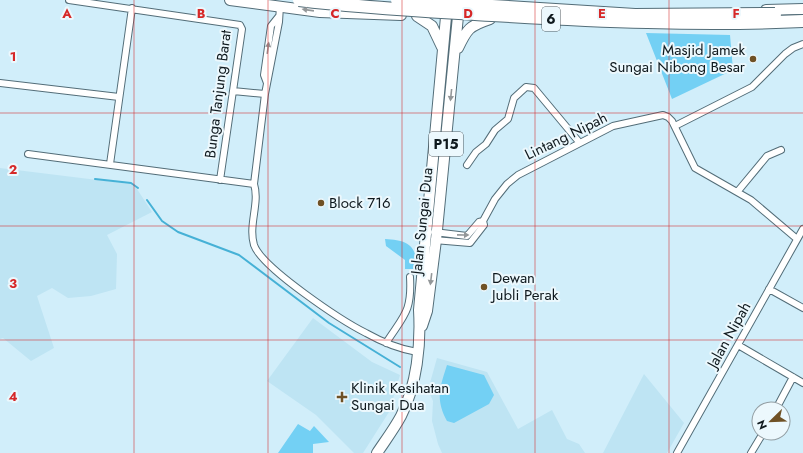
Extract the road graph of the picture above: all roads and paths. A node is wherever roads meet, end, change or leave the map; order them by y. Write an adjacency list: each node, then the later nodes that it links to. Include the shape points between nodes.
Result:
1 (69, 0): 9 (street)
2 (230, 0): 11 (main road, 6)
3 (299, 0): 18 (highway, 6, bridge, via 396,9 627,23 716,24)
4 (362, 0): 13 (main road, via 359,8)
5 (397, 0): 12 (highway, 6, bridge, via 635,15)
6 (447, 0): 15 (main road, P15)
7 (459, 0): 16 (main road, P15)
8 (485, 0): 10 (main road, 6, via 652,12)
9 (132, 8): 24 (street, Bunga Tanjung Barat, via 239,24 242,29); 26 (street)
10 (803, 8)
11 (280, 11): 13 (main road, 6, one-way to 11); 25 (street)
12 (803, 13)
13 (350, 14): 14 (main road, 6)
14 (417, 16): 15 (main road, 6); 21 (main road, via 432,26)
15 (446, 17): 16 (main road, 6); 21 (main road, Jalan Sungai Dua / P15)
16 (458, 17): 17 (main road, 6); 22 (main road, Jalan Sungai Dua / P15)
17 (490, 19): 19 (main road, 6, via 636,27); 22 (main road, via 466,30)
18 (803, 21)
19 (803, 24)
20 (803, 44): 27 (street, via 789,51 752,87)
21 (443, 49): 37 (main road, Jalan Sungai Dua / P15)
22 (455, 56): 37 (main road, Jalan Sungai Dua / P15, one-way to 37)
23 (0, 83): 26 (street)
24 (233, 91): 25 (street); 33 (street, Bunga Tanjung Barat)
25 (265, 94): 34 (street)
26 (119, 98): 31 (street)
27 (675, 126): 28 (street, Lintang Nipah, via 668,117 658,116 613,126); 35 (street, via 696,168)
28 (579, 142): 32 (street, via 534,88 526,87 514,98 508,119 494,130 486,144 476,152); 37 (street, Lintang Nipah, via 512,179 470,235)
29 (781, 150): 35 (street, via 767,156)
30 (28, 154): 31 (street)
31 (110, 164): 33 (street)
32 (467, 165)
33 (220, 180): 34 (street)
34 (254, 184): 42 (street, via 251,228 254,244 261,257 308,295 365,333)
35 (738, 191): 38 (street)
36 (803, 229): 38 (street, Jalan Nipah)
37 (431, 236): 44 (main road, Jalan Sungai Dua / P15, via 419,310)
38 (797, 239): 40 (street, Jalan Nipah)
39 (410, 277): 42 (street, via 410,305)
40 (770, 289): 41 (street); 43 (street, Jalan Nipah)
41 (803, 308)
42 (386, 343): 44 (street)
43 (738, 345): 45 (street); 50 (street, Jalan Nipah)
44 (417, 352): 49 (main road, Jalan Sungai Dua / P15, via 414,378 406,404)
45 (793, 378): 46 (street); 47 (street)
46 (803, 383)
47 (780, 401)
48 (758, 441): 51 (street)
49 (377, 453)
50 (677, 453)
51 (751, 453)

